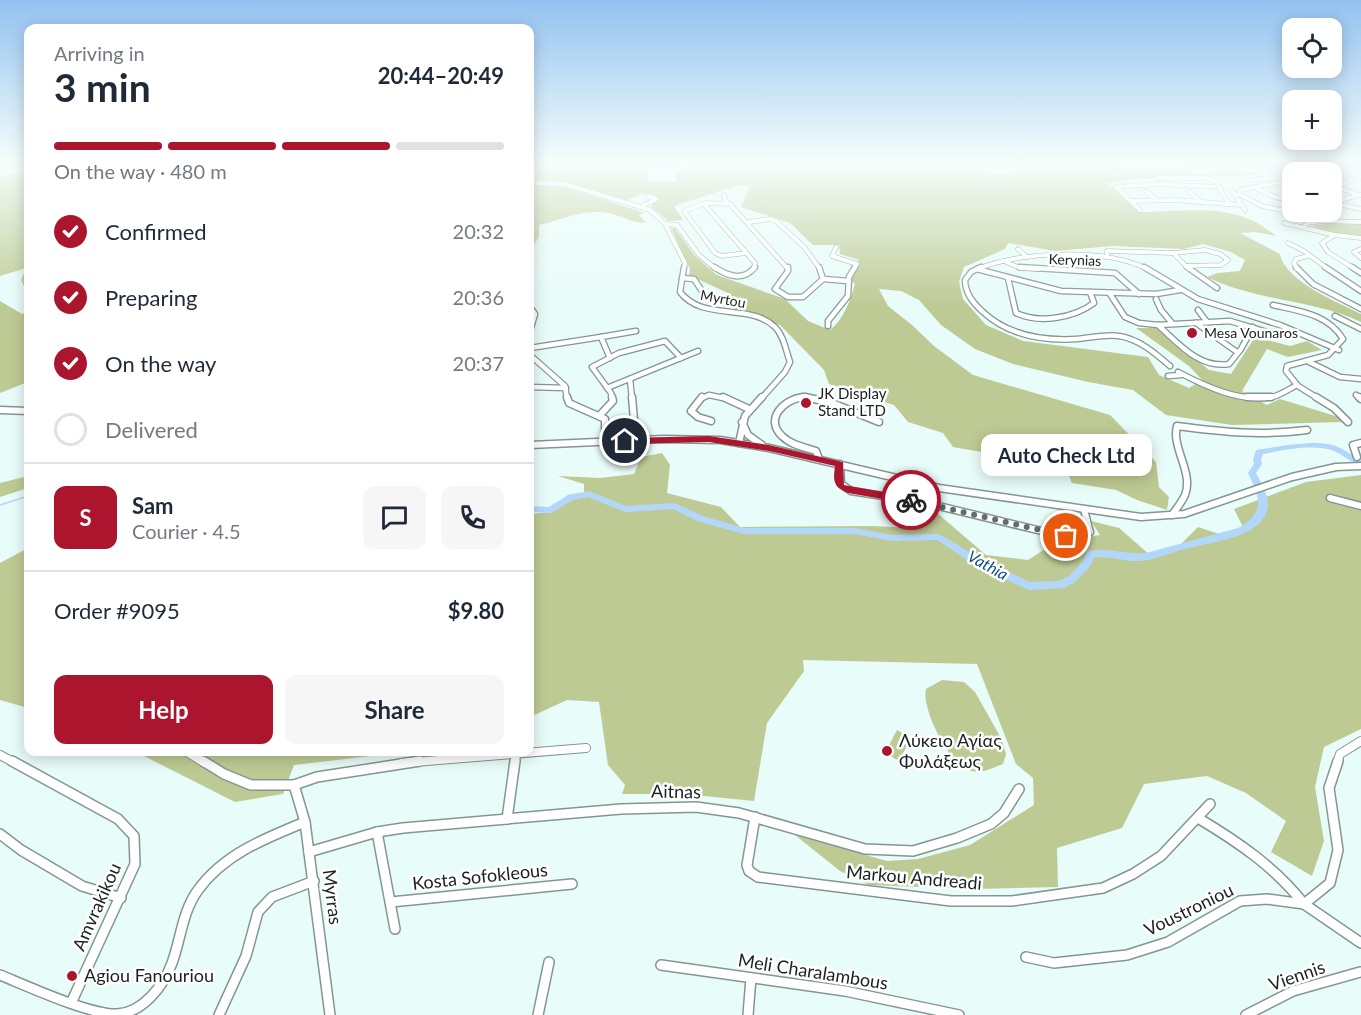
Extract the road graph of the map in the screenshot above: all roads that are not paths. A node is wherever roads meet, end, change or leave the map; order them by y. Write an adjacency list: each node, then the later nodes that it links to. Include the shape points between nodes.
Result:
1 (649, 211): 10 (street, Myrtou)
2 (686, 211): 18 (street, via 716,253)
3 (710, 211): 18 (street)
4 (737, 211): 7 (street)
5 (1342, 220): 6 (street)
6 (1361, 221)
7 (749, 222): 30 (street, via 776,221 815,260); 30 (street, via 784,260 788,271 775,289 777,292 791,298 803,297)
8 (1312, 222): 11 (street)
9 (1284, 223): 11 (street)
10 (665, 224): 18 (street, via 677,225 702,259 723,272 741,277 752,273 755,263); 28 (street, Myrtou, via 685,263)
11 (1304, 227): 12 (street)
12 (1335, 235): 13 (street); 27 (street, via 1324,240 1323,248)
13 (1361, 238)
14 (1288, 243): 21 (street)
15 (836, 247): 31 (street, via 832,256 857,264)
16 (1018, 249): 22 (street)
17 (1361, 249): 23 (street, via 1354,252)
18 (746, 253)
19 (1173, 253): 20 (street, via 1112,250); 25 (street); 25 (street, via 1205,250 1228,261 1221,265)
20 (1107, 255): 22 (street); 33 (street, via 1139,264)
21 (1308, 256): 34 (street); 41 (street, via 1296,259 1295,268 1312,284)
22 (1027, 257): 24 (street)
23 (1361, 258)
24 (1003, 261): 26 (street); 38 (street, Kerynias, via 1020,268 1115,273)
25 (1186, 266): 32 (street)
26 (976, 269): 29 (street); 62 (street, via 965,280 968,292 988,317 1001,325 1024,335 1058,339 1121,336 1144,346)
27 (1360, 272)
28 (682, 278): 36 (street, via 694,279); 70 (street, Myrtou, via 680,292 686,302 765,322 774,327 783,342 789,362 785,372)
29 (1008, 278): 35 (street, via 1061,291); 35 (street, via 1016,313 1026,318 1081,311 1094,303)
30 (823, 279): 31 (street)
31 (848, 281): 48 (street, via 848,296)
32 (1217, 288)
33 (1180, 290): 38 (street); 55 (street)
34 (1361, 291)
35 (1090, 292): 37 (street)
36 (704, 294)
37 (1110, 294): 38 (street); 47 (street, via 1131,321)
38 (1139, 294)
39 (1156, 299): 46 (street)
40 (1273, 304): 55 (street, via 1309,314 1334,327 1343,339)
41 (1361, 309)
42 (1198, 310): 45 (street)
43 (1335, 316): 50 (street)
44 (1196, 322): 45 (street); 46 (street); 57 (street)
45 (1207, 322): 49 (street, via 1230,321)
46 (1172, 323): 47 (street)
47 (1158, 325): 57 (street, via 1209,365 1229,364)
48 (828, 326)
49 (1252, 327): 52 (street); 57 (street)
50 (1361, 329)
51 (636, 332): 53 (street)
52 (1277, 335)
53 (601, 337): 54 (street); 58 (street)
54 (534, 347)
55 (1339, 350): 61 (street)
56 (698, 351): 59 (street)
57 (1237, 352)
58 (610, 358): 59 (street, via 665,341); 69 (street, via 592,367)
59 (681, 358): 64 (street)
60 (534, 359): 68 (street)
61 (1307, 362): 65 (street, via 1322,371); 66 (street, via 1287,366 1288,377)
62 (1170, 366)
63 (1168, 376): 66 (street, via 1180,373 1253,399 1279,395)
64 (630, 379): 69 (street); 74 (street)
65 (1361, 379)
66 (1297, 385): 78 (street)
67 (534, 387): 68 (street)
68 (566, 388): 73 (street, via 569,403)
69 (607, 388): 73 (street, via 613,401)
70 (750, 409): 75 (street, via 711,394 694,404 692,411); 76 (street, Myrtou)
71 (0, 410): 72 (street)
72 (24, 411)
73 (600, 415): 80 (street, via 606,420)
74 (634, 420)
75 (711, 421)
76 (742, 422): 81 (street, Myrtou); 84 (street, via 752,439)
77 (879, 422): 86 (street, via 814,398 801,396 788,401 777,411 776,428 788,441 816,451)
78 (1348, 422)
79 (1307, 430): 92 (street, via 1243,434 1177,426 1174,436 1184,461 1186,493)
80 (605, 442): 81 (street, via 699,439); 83 (street)
81 (739, 443): 84 (street)
82 (1361, 443): 85 (street, via 1353,445)
83 (534, 445)
84 (769, 448): 86 (street)
85 (1357, 457)
86 (819, 459): 87 (street)
87 (840, 464): 91 (street, via 928,486); 91 (street, via 838,482 851,491 922,502 1054,534 1074,536 1090,532)
88 (1361, 466): 92 (street, via 1310,472 1193,512)
89 (1330, 498): 90 (street)
90 (1361, 506)
91 (1084, 510): 92 (street, via 1141,517)
92 (1172, 515)
93 (1361, 741): 114 (street, via 1340,754 1329,788 1338,850 1330,883)
94 (586, 748): 95 (street)
95 (534, 752)
96 (0, 755): 112 (street, Amvrakikou, via 118,819 134,836 135,864)
97 (194, 756): 100 (street, via 250,785)
98 (482, 756): 100 (street, via 401,763 317,777)
99 (516, 756): 105 (street)
100 (294, 785): 106 (street, Myrras)
101 (1019, 789): 103 (street, Aitnas, via 999,818 939,846 914,851 864,848)
102 (1210, 804): 104 (street, Markou Andreadi)
103 (755, 817): 104 (street, Markou Andreadi, via 747,865 753,876 951,901 1012,901 1103,888 1161,856); 105 (street, Aitnas, via 715,809 672,807)
104 (1198, 818): 114 (street, via 1252,850 1290,885)
105 (507, 819): 107 (street, Aitnas)
106 (305, 822): 109 (street, Myrras); 123 (street, via 255,843 214,871 185,913 171,966 158,989 138,1007 118,1014)
107 (377, 832): 109 (street, Aitnas); 113 (street)
108 (0, 834): 112 (street, via 82,886)
109 (309, 852): 110 (street, Myrras)
110 (314, 881): 124 (street, via 263,904 253,921 246,956); 125 (street, Myrras)
111 (572, 884): 113 (street, Kosta Sofokleous)
112 (121, 898): 123 (street, Amvrakikou)
113 (391, 902): 115 (street)
114 (1304, 904): 116 (street, Voustroniou); 117 (street, Voustroniou, via 1267,899 1240,901 1168,942 1127,956 1054,963)
115 (395, 929)
116 (1358, 942)
117 (1026, 957)
118 (549, 962): 126 (street)
119 (661, 965): 122 (street, Meli Charalambous)
120 (1360, 972): 129 (street, Viennis, via 1293,991)
121 (0, 975): 123 (street)
122 (751, 978): 127 (street); 128 (street, Meli Charalambous, via 845,991)
123 (72, 1001)
124 (219, 1015)
125 (330, 1015)
126 (538, 1015)
127 (748, 1015)
128 (959, 1015)
129 (1246, 1015)

